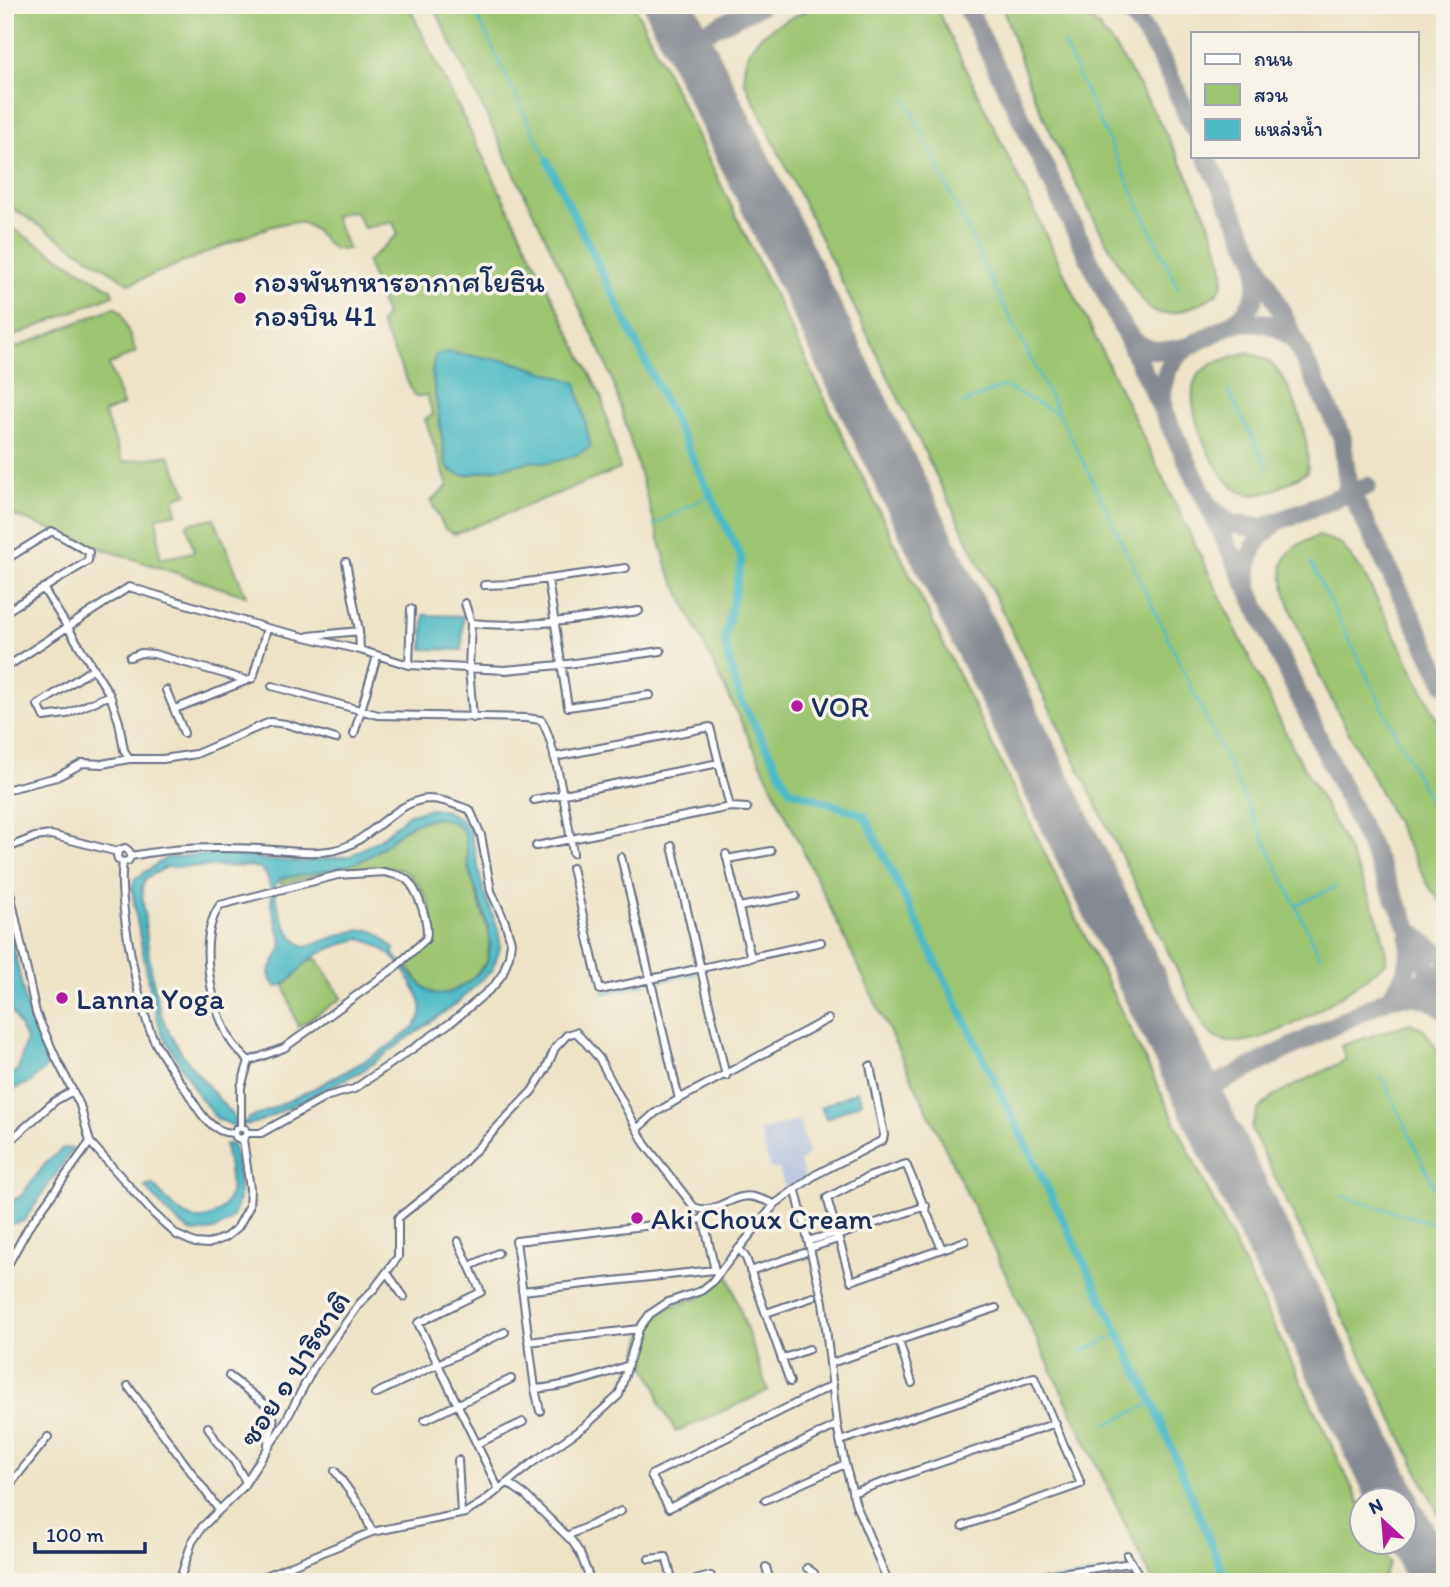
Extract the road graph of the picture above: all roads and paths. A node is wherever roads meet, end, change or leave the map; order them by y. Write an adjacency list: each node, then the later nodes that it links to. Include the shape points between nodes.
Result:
1 (5, 560): 6 (street, via 52,531 89,552 88,561)
2 (346, 562): 15 (street)
3 (626, 568): 4 (street)
4 (548, 580): 5 (street); 11 (street)
5 (484, 585)
6 (43, 589): 8 (street); 13 (street)
7 (465, 603): 12 (street)
8 (10, 609)
9 (411, 609): 22 (street)
10 (639, 611): 11 (street)
11 (554, 622): 12 (street); 21 (street)
12 (471, 623): 25 (street)
13 (68, 628): 14 (street, via 129,587); 23 (street); 24 (street)
14 (267, 628): 16 (street); 26 (street, via 253,678)
15 (359, 631): 16 (street); 17 (street)
16 (304, 637): 17 (street)
17 (359, 650): 19 (street)
18 (661, 651): 21 (street)
19 (377, 656): 22 (street); 32 (street)
20 (130, 657): 26 (street, via 154,654)
21 (560, 665): 25 (street); 30 (street, via 568,707)
22 (409, 666): 25 (street)
23 (6, 667)
24 (94, 668): 29 (street); 29 (street, via 38,705 44,718)
25 (469, 668): 33 (street)
26 (248, 681): 31 (street)
27 (272, 686): 32 (street)
28 (166, 690): 31 (street)
29 (110, 695): 38 (street)
30 (650, 695)
31 (175, 709): 34 (street)
32 (360, 711): 33 (street); 35 (street)
33 (473, 718): 37 (street, via 541,720)
34 (184, 733)
35 (354, 734)
36 (336, 740): 38 (street, via 270,722 196,754)
37 (554, 757): 39 (street, via 710,727); 41 (street)
38 (128, 759): 40 (street, via 83,763 57,777)
39 (719, 763): 41 (street); 43 (street)
40 (5, 790)
41 (561, 795): 42 (street); 45 (street)
42 (534, 800)
43 (730, 807): 44 (street); 45 (street)
44 (747, 808)
45 (570, 839): 46 (street); 51 (street)
46 (536, 846)
47 (672, 846): 61 (street)
48 (5, 849): 50 (street, via 51,835)
49 (771, 851): 58 (street, via 727,857)
50 (118, 852): 52 (street, via 125,848); 54 (street, via 117,858)
51 (573, 853)
52 (131, 856): 54 (street); 72 (street, via 198,846 334,850 355,843 401,809 428,799 470,810 481,835 491,891 511,942 503,973 494,986 453,1021 354,1089 328,1096 261,1133)
53 (621, 857): 62 (street)
54 (123, 862): 71 (street, via 123,905 143,1010 154,1039 202,1116 220,1131)
55 (572, 868): 62 (street, via 600,990)
56 (5, 879): 67 (street, via 36,1013)
57 (796, 896): 58 (street)
58 (739, 907): 60 (street)
59 (821, 942): 60 (street)
60 (751, 958): 61 (street)
61 (700, 968): 62 (street); 66 (street)
62 (650, 979): 68 (street)
63 (828, 1019): 66 (street)
64 (249, 1061): 64 (street, via 232,1043 208,973 212,916 220,905 338,875 384,872 405,878 417,895 427,936 393,969 316,1026 284,1048); 69 (street, via 241,1087)
65 (870, 1066): 75 (street, via 883,1140 815,1175)
66 (726, 1076): 68 (street)
67 (73, 1091): 73 (street); 74 (street)
68 (679, 1099): 70 (street)
69 (241, 1124): 71 (street); 72 (street)
70 (637, 1129): 78 (street, ซอย ๑ ปาริชาติ, via 688,1202); 92 (street, ซอย ๑ ปาริชาติ, via 599,1058 576,1032 567,1035 532,1091 452,1175 398,1218 398,1257)
71 (235, 1133): 72 (street, via 238,1139)
72 (245, 1136): 73 (street, via 249,1207 238,1227 208,1244 177,1235)
73 (90, 1142): 89 (street, via 28,1228)
74 (5, 1145)
75 (796, 1191): 76 (street); 83 (street)
76 (775, 1205): 78 (street, via 743,1196); 84 (street)
77 (926, 1206): 80 (street); 80 (street, via 906,1164 827,1198); 85 (street)
78 (702, 1210): 79 (street)
79 (704, 1219): 91 (street); 93 (street, via 516,1241)
80 (837, 1236): 83 (street); 85 (street, via 851,1281)
81 (458, 1241): 88 (street)
82 (965, 1241): 85 (street)
83 (809, 1244): 104 (street)
84 (739, 1248): 90 (street); 91 (street)
85 (942, 1249)
86 (498, 1253): 88 (street)
87 (804, 1253): 90 (street)
88 (470, 1266): 105 (street, via 481,1292 418,1323)
89 (5, 1270)
90 (750, 1271): 97 (street)
91 (716, 1272): 93 (street); 98 (street, via 701,1291 668,1302)
92 (387, 1273): 94 (street); 125 (street, ซอย ๑ ปาริชาติ, via 314,1367)
93 (522, 1291): 101 (street)
94 (404, 1297)
95 (813, 1297): 97 (street)
96 (996, 1308): 100 (street)
97 (766, 1313): 103 (street)
98 (639, 1329): 101 (street); 106 (street)
99 (505, 1332): 105 (street)
100 (899, 1341): 104 (street); 110 (street)
101 (528, 1342): 113 (street)
102 (809, 1349): 103 (street)
103 (782, 1359): 109 (street)
104 (831, 1363): 111 (street)
105 (438, 1364): 114 (street); 115 (street)
106 (626, 1366): 113 (street, via 576,1384); 130 (street, via 619,1395)
107 (229, 1376): 125 (street, via 274,1414)
108 (511, 1379): 115 (street)
109 (790, 1382)
110 (912, 1383)
111 (833, 1385): 120 (street); 120 (street, via 651,1475 669,1508)
112 (128, 1386): 135 (street)
113 (535, 1389): 116 (street)
114 (375, 1394)
115 (457, 1404): 117 (street); 124 (street)
116 (540, 1411)
117 (425, 1420)
118 (523, 1422): 124 (street)
119 (1056, 1423): 123 (street, via 1034,1377); 133 (street); 138 (street, via 1082,1485)
120 (837, 1424): 123 (street)
121 (208, 1427): 129 (street)
122 (48, 1437): 132 (street)
123 (841, 1441): 127 (street)
124 (477, 1444): 131 (street)
125 (268, 1449): 129 (street, ซอย ๑ ปาริชาติ)
126 (458, 1460): 137 (street)
127 (845, 1464): 133 (street); 134 (street)
128 (335, 1471): 139 (street, via 363,1510)
129 (246, 1482): 135 (street, ซอย ๑ ปาริชาติ)
130 (508, 1483): 131 (street); 140 (street)
131 (499, 1490): 137 (street)
132 (5, 1491)
133 (852, 1493): 155 (street)
134 (765, 1500)
135 (219, 1510): 148 (street, ซอย ๑ ปาริชาติ, via 192,1542)
136 (621, 1511): 140 (street)
137 (461, 1513): 139 (street)
138 (963, 1525)
139 (372, 1532): 149 (street)
140 (567, 1536): 150 (street, via 580,1553)
141 (1126, 1555): 143 (street)
142 (649, 1559): 151 (street, via 666,1557)
143 (1131, 1563): 146 (street); 156 (street)
144 (766, 1567): 153 (street)
145 (807, 1568): 154 (street)
146 (1137, 1573): 157 (street); 158 (street)
147 (710, 1576): 152 (street)
148 (179, 1582)
149 (251, 1582)
150 (590, 1582)
151 (673, 1582)
152 (688, 1582)
153 (770, 1582)
154 (816, 1582)
155 (888, 1582)
156 (997, 1582)
157 (1074, 1582)
158 (1143, 1582)

